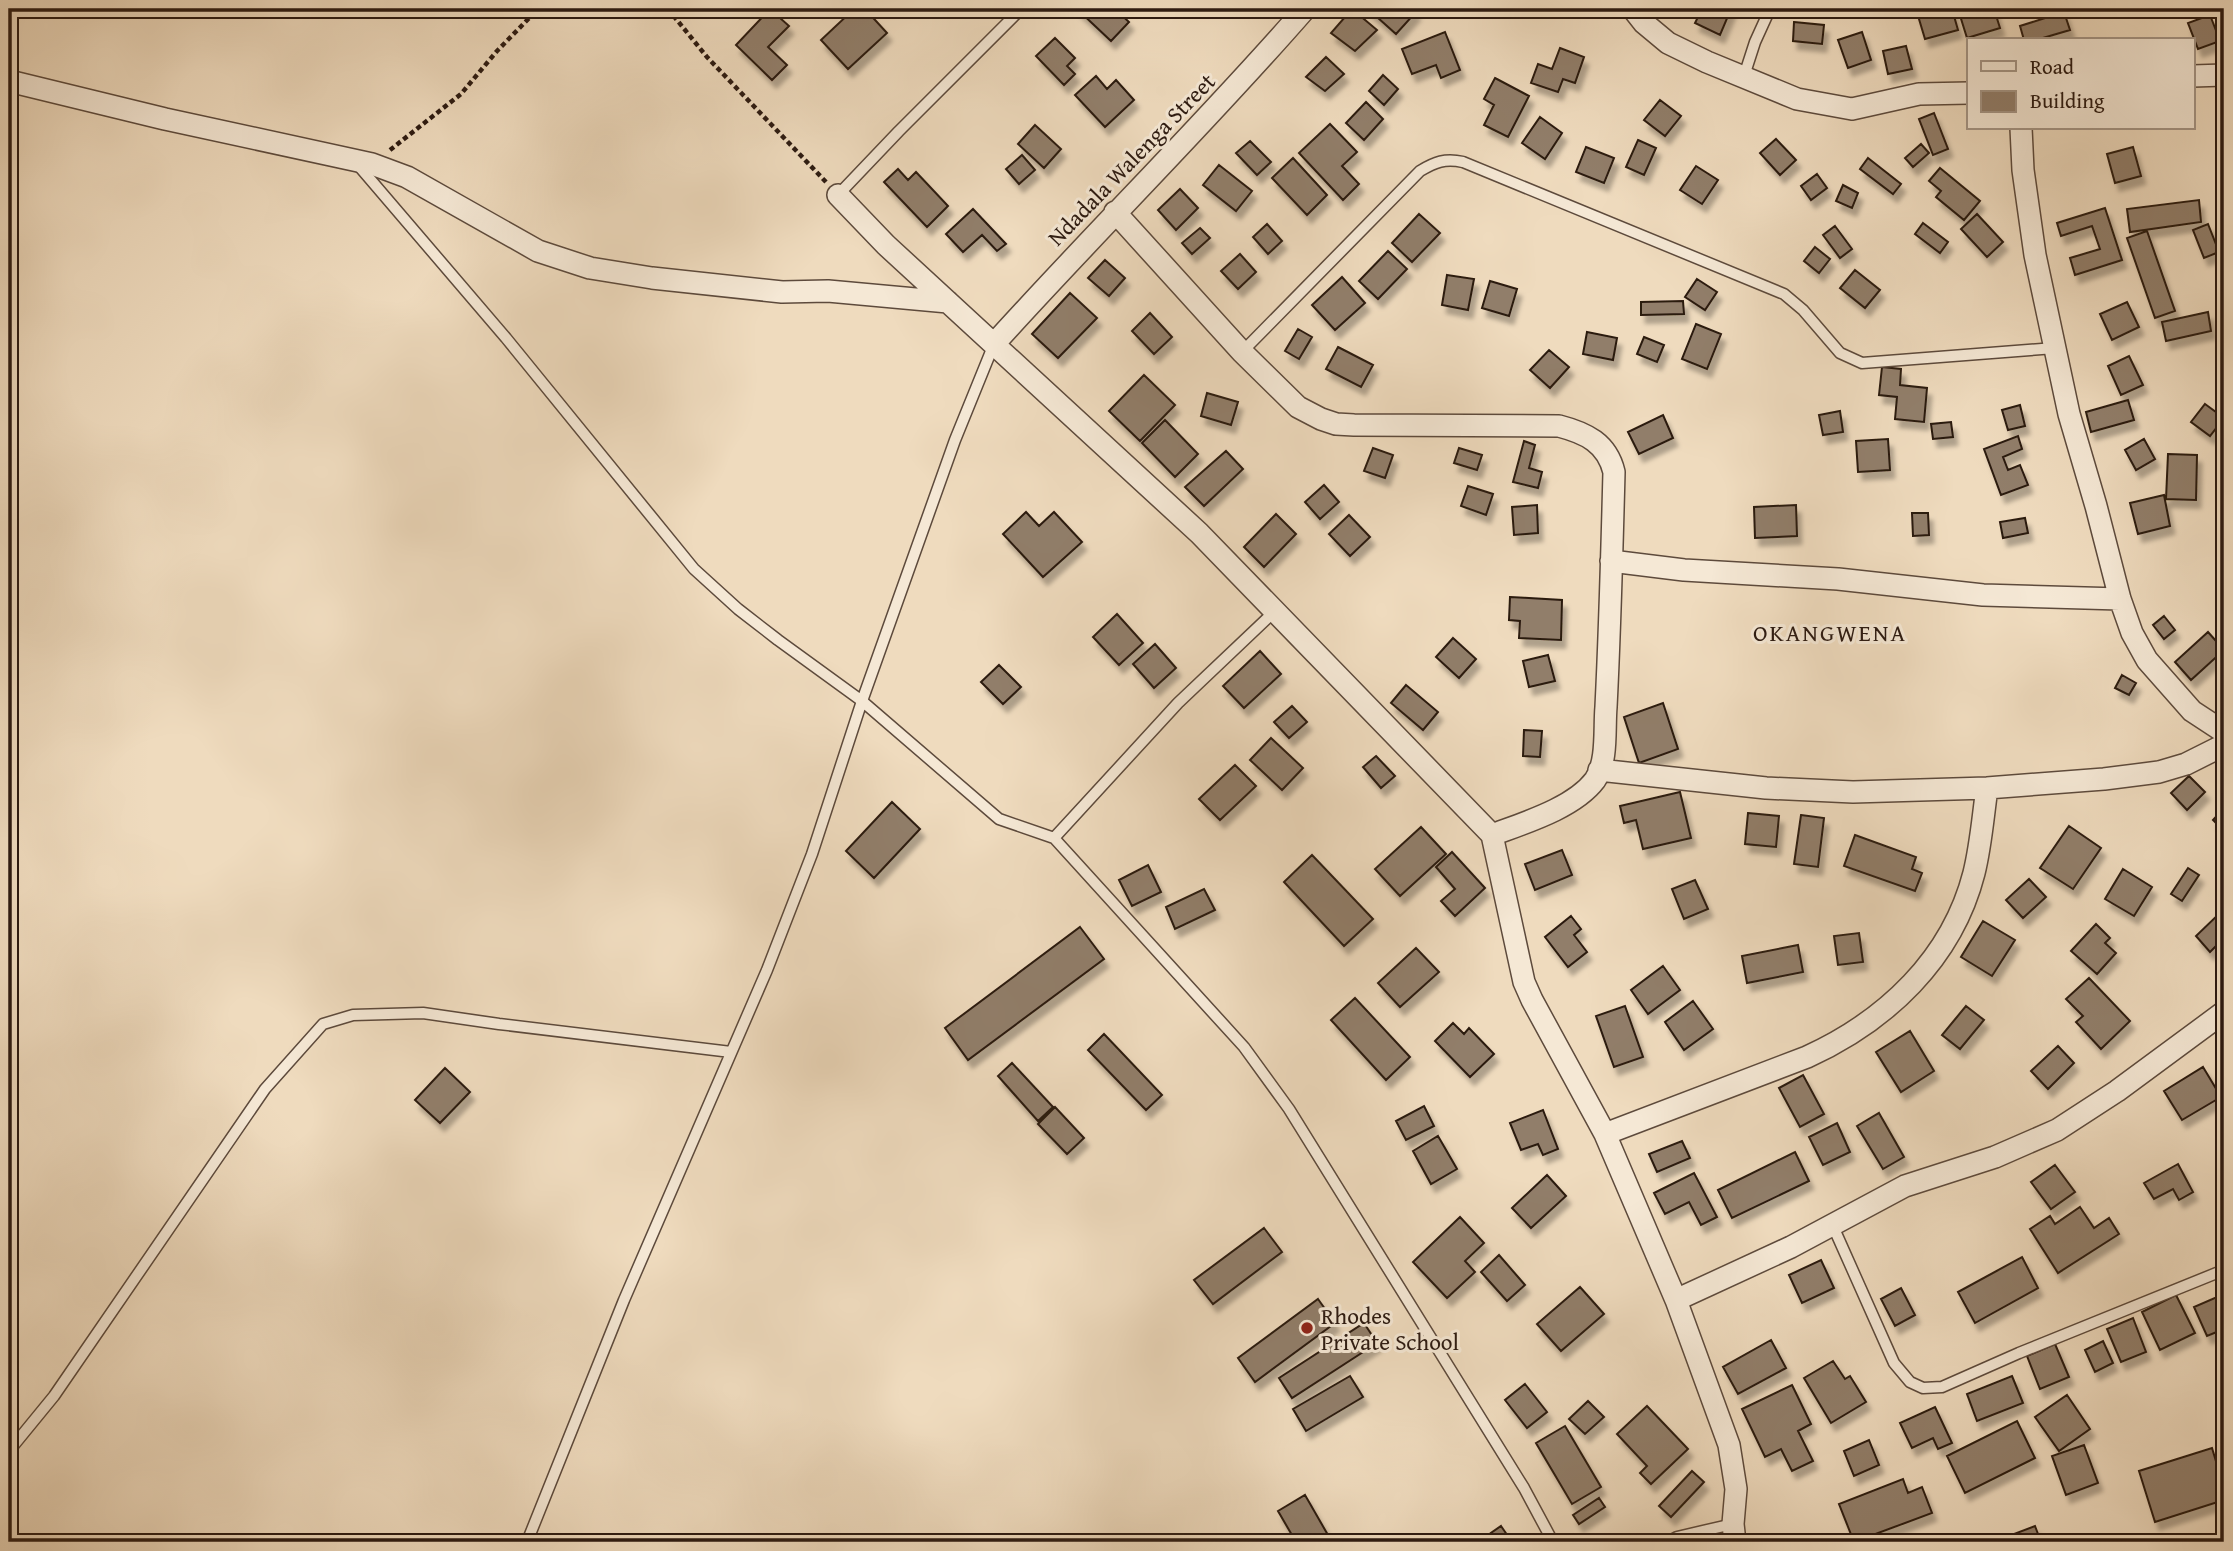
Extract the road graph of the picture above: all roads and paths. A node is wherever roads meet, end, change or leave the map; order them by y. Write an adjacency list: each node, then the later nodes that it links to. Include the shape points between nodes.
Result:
1 (538, 9): 13 (path, via 461,94)
2 (668, 9): 14 (path, via 707,57)
3 (1021, 9): 14 (lane)
4 (1305, 9): 15 (street, Ndadala Walenga Street)
5 (1633, 9): 8 (street, via 1668,43)
6 (1770, 9): 8 (lane)
7 (2224, 75): 9 (street)
8 (1744, 76): 11 (street, via 1797,99 1852,109 1919,94)
9 (2194, 76)
10 (9, 81): 13 (street)
11 (1967, 93)
12 (2021, 130): 18 (street, via 2035,255)
13 (363, 162): 16 (street, via 407,177 538,251 590,268 782,292 828,291); 23 (lane, via 694,569 738,609)
14 (838, 195): 16 (street)
15 (1115, 212): 17 (street, Ndadala Walenga Street); 19 (street)
16 (948, 302): 17 (street)
17 (994, 344): 22 (street); 23 (lane)
18 (2055, 348): 19 (lane, via 1862,363 1840,353 1784,294 1447,159 1420,171); 21 (street)
19 (1242, 352): 20 (street, via 1298,407 1336,424 1559,426 1583,433 1611,458)
20 (1611, 561): 21 (street, via 1983,595); 26 (street)
21 (2120, 599): 24 (street, via 2147,660 2192,712)
22 (1276, 610): 28 (street); 29 (lane, via 1178,703)
23 (862, 701): 29 (lane, via 999,820); 31 (lane, via 812,854)
24 (2224, 732)
25 (2224, 745): 27 (street, via 2159,772)
26 (1600, 770): 27 (street, via 1766,789); 28 (street, via 1578,797)
27 (1987, 788): 32 (street, via 1974,872 1960,911 1922,974 1898,999 1828,1047)
28 (1492, 835): 32 (street, via 1524,982)
29 (1054, 838): 39 (lane, via 1244,1047 1289,1109)
30 (2224, 1012): 33 (street, via 2057,1130 1995,1157 1905,1186)
31 (731, 1052): 36 (lane, via 424,1013 353,1015 323,1024 265,1088 62,1384); 38 (lane)
32 (1605, 1133): 35 (street)
33 (1832, 1224): 34 (lane, via 1894,1363 1910,1382 1923,1388 1942,1387); 35 (street)
34 (2224, 1270)
35 (1676, 1300): 37 (street, via 1729,1446 1736,1489)
36 (9, 1451)
37 (1734, 1533): 40 (lane, via 1677,1537)
38 (527, 1542)
39 (1553, 1542)
40 (1668, 1542)

